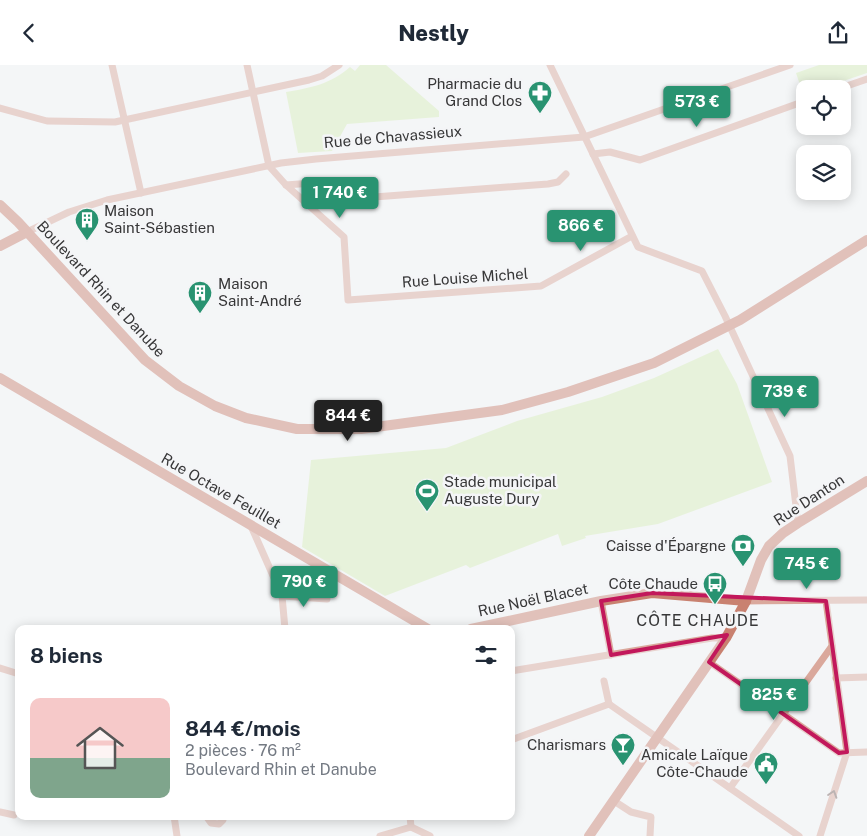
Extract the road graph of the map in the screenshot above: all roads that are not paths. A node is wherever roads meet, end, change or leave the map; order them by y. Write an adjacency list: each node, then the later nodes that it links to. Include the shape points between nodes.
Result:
1 (112, 65): 11 (street)
2 (247, 65): 8 (street)
3 (339, 65): 8 (street, via 322,76)
4 (550, 65): 12 (street)
5 (790, 65): 12 (street, Rue de Chavassieux)
6 (867, 79): 7 (street)
7 (851, 85)
8 (253, 93): 11 (street); 14 (street)
9 (796, 104): 13 (street, via 640,160 610,152)
10 (0, 108): 11 (street, via 47,121)
11 (125, 121): 17 (street)
12 (584, 137): 13 (street); 14 (street, Rue de Chavassieux, via 316,159)
13 (593, 154): 20 (street)
14 (269, 166): 16 (street); 17 (street, Rue de Chavassieux)
15 (566, 174): 16 (street, via 558,182 548,184 361,198 325,182)
16 (286, 185): 20 (street, Rue Louise Michel, via 344,237 348,300 541,286)
17 (141, 193): 19 (street, Rue de Chavassieux, via 69,212)
18 (0, 205): 19 (street, Boulevard Rhin et Danube)
19 (27, 232): 22 (street, Rue de Chavassieux); 23 (street, Boulevard Rhin et Danube, via 145,360 179,386 215,406 246,418 297,429 361,429 502,410 568,393 654,363)
20 (632, 236): 23 (street, via 638,247 702,271)
21 (867, 240): 23 (street, Boulevard Rhin et Danube)
22 (0, 246)
23 (730, 325): 26 (street, via 790,456)
24 (0, 377): 27 (street, Rue Octave Feuillet)
25 (867, 481): 26 (street, Rue Danton)
26 (798, 523): 32 (street, Rue Danton, via 769,546)
27 (251, 525): 28 (street); 35 (street, Rue Octave Feuillet)
28 (282, 596): 29 (street); 34 (street)
29 (327, 599)
30 (867, 600): 33 (street)
31 (601, 601): 32 (street, Rue Noël Blacet, via 652,593); 36 (street, Rue Noël Blacet); 39 (street)
32 (746, 601): 33 (street); 37 (street, Rue Danton)
33 (826, 601): 38 (street)
34 (285, 625)
35 (421, 625)
36 (490, 625)
37 (726, 638): 39 (street); 40 (street, Rue Danton)
38 (832, 646): 45 (street); 48 (street)
39 (611, 655): 42 (street)
40 (709, 662): 48 (street); 49 (street, Rue Danton)
41 (0, 668): 43 (street)
42 (515, 670)
43 (15, 673)
44 (867, 677): 45 (street)
45 (836, 678): 52 (street)
46 (604, 681): 47 (street)
47 (609, 704): 49 (street); 50 (street)
48 (783, 714): 52 (street, via 839,753); 53 (street)
49 (657, 738): 53 (street); 54 (street, Rue Danton)
50 (515, 739)
51 (867, 752): 52 (street)
52 (847, 753): 68 (street, one-way to 52)
53 (730, 788): 67 (street)
54 (614, 801): 65 (street, Rue Danton); 66 (street, via 631,812 651,817)
55 (0, 812): 56 (street)
56 (14, 815)
57 (175, 820): 62 (street)
58 (209, 820): 59 (street, via 219,824)
59 (223, 820)
60 (410, 820): 61 (street)
61 (411, 827): 63 (street); 64 (street)
62 (177, 836)
63 (380, 836)
64 (430, 836)
65 (588, 836)
66 (650, 836)
67 (799, 836)
68 (820, 836)

